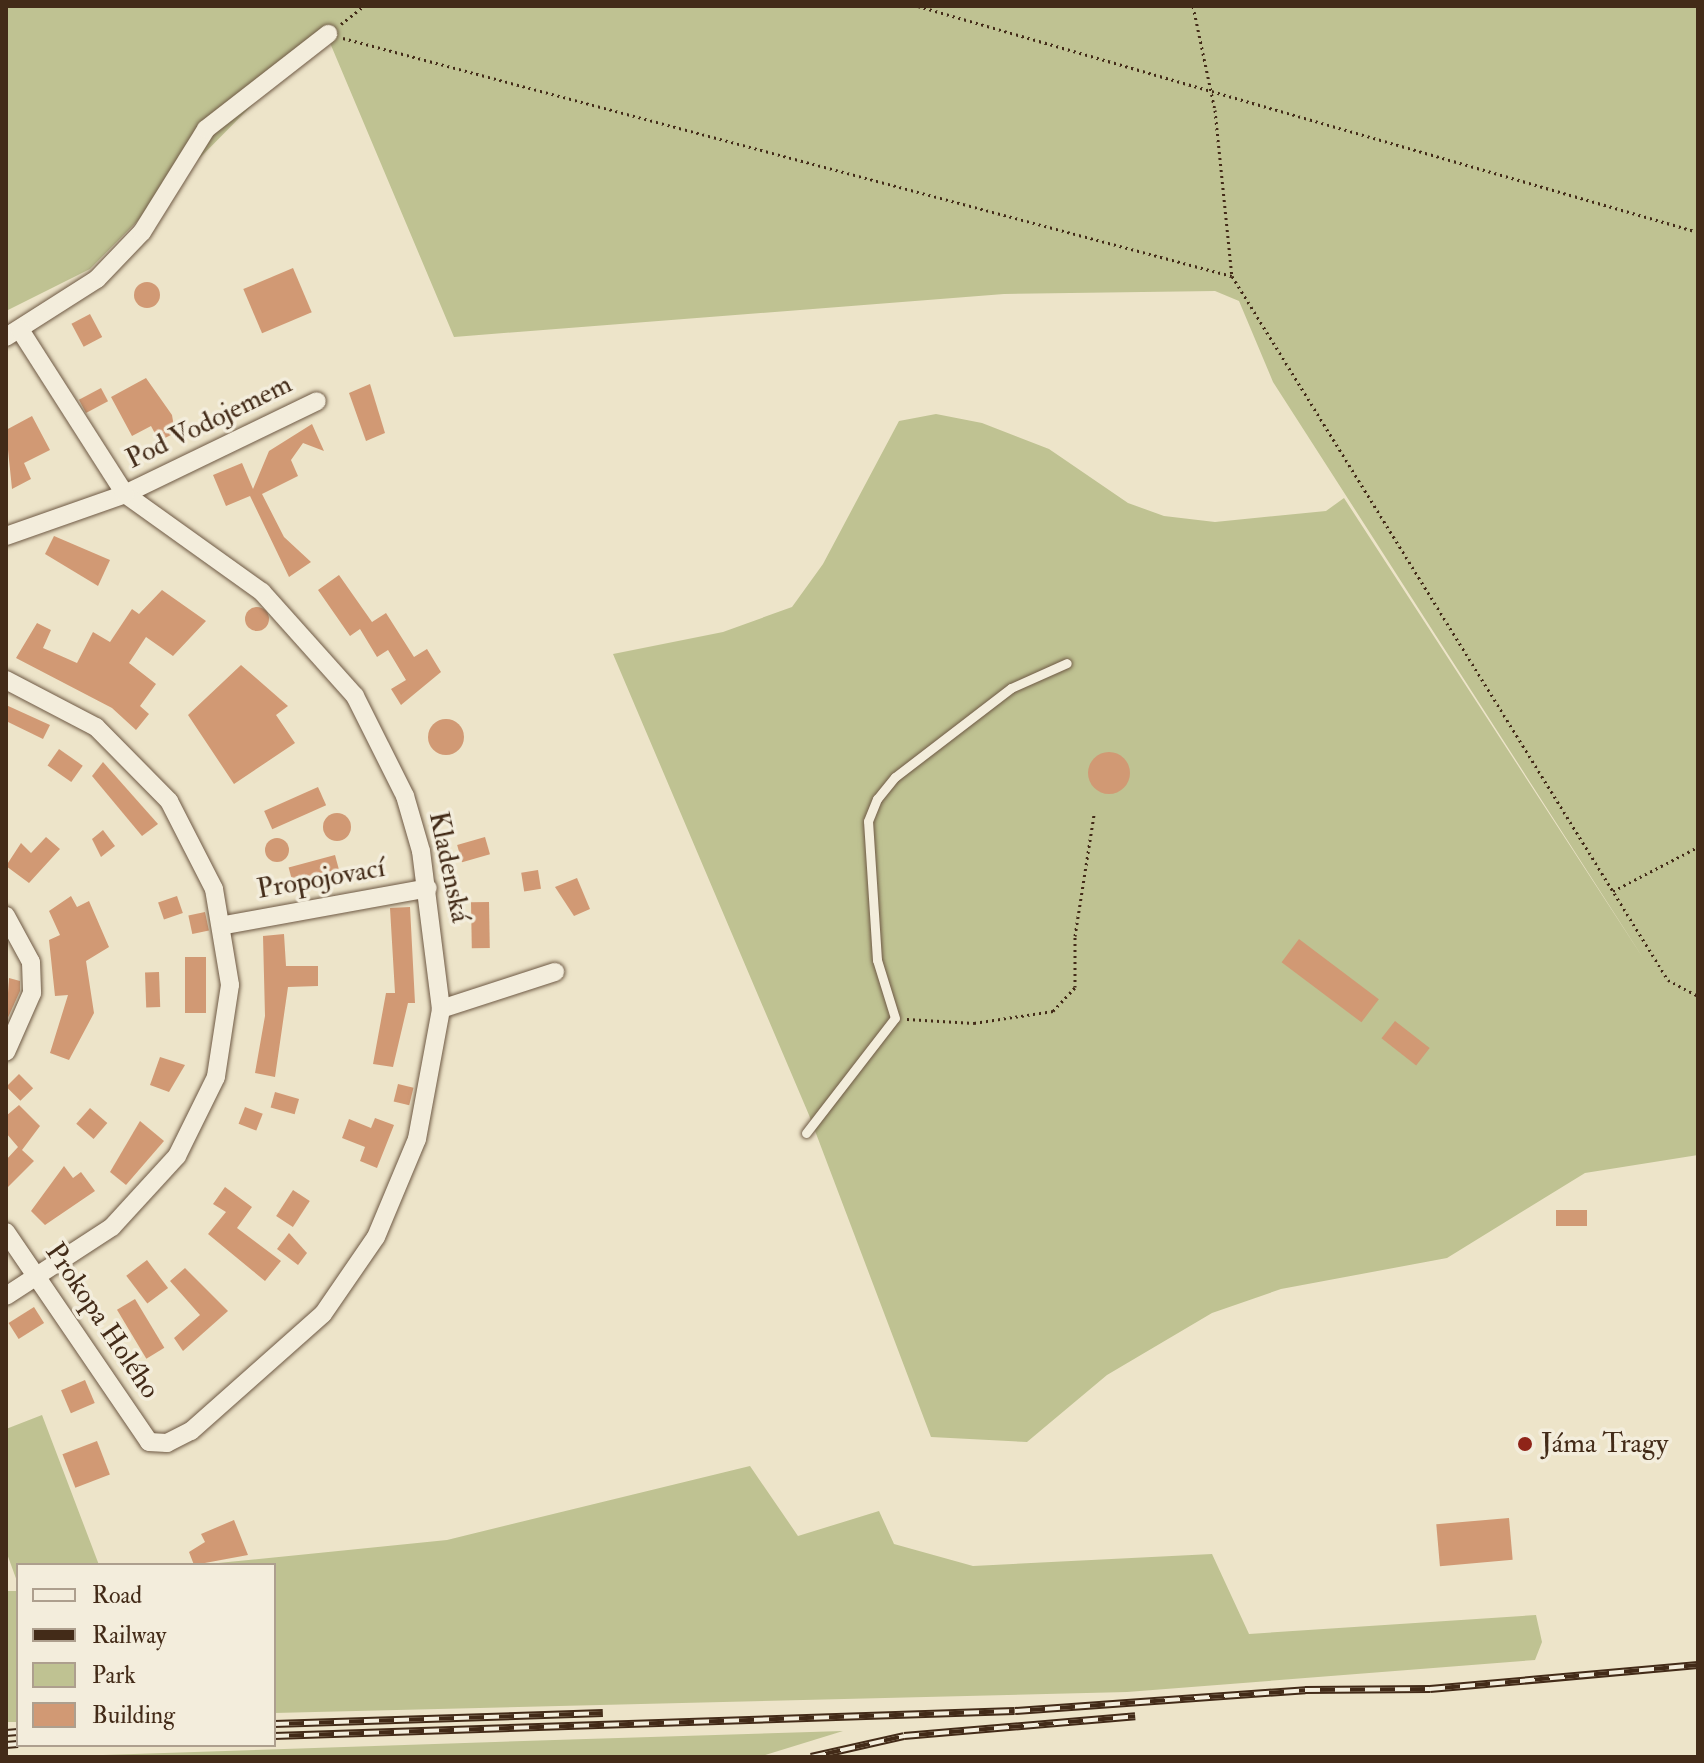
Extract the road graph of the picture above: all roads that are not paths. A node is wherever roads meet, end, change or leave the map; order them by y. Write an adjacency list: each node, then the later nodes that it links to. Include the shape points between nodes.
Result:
1 (328, 34): 2 (street, via 206,129 142,232 97,279)
2 (13, 334): 4 (street, Kladenská)
3 (317, 401): 4 (street, Pod Vodojemem)
4 (125, 494): 5 (street, Pod Vodojemem); 8 (street, Kladenská, via 262,592 319,649 355,696 405,796)
5 (6, 536)
6 (1067, 663): 14 (lane, via 1011,688 895,777 877,799 868,821 877,960 895,1018)
7 (6, 680): 10 (street, via 96,727 148,774 189,832)
8 (428, 888): 10 (street, Propojovací); 12 (street, Kladenská)
9 (6, 916): 13 (street, via 31,962 32,993)
10 (225, 925): 16 (street, via 230,985 224,1047 193,1129 135,1206)
11 (555, 972): 12 (street)
12 (441, 1009): 18 (street, Kladenská, via 417,1139 360,1264 269,1369 191,1431 167,1443)
13 (6, 1052)
14 (806, 1133)
15 (6, 1232): 16 (street, Prokopa Holého)
16 (41, 1276): 17 (street); 18 (street, Prokopa Holého)
17 (6, 1296)
18 (149, 1442)

